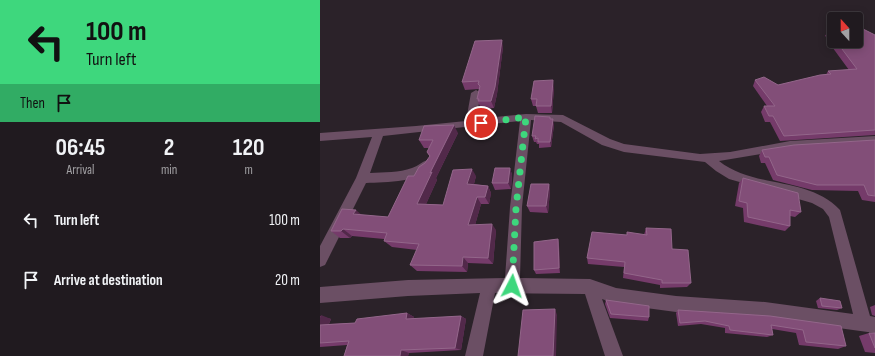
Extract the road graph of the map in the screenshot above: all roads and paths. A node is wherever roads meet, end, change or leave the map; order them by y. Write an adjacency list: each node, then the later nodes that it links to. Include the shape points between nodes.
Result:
1 (476, 93): 3 (street)
2 (526, 117): 3 (street); 7 (street, via 563,119 606,142 624,148); 12 (street, via 516,208)
3 (470, 124): 4 (street)
4 (379, 133): 5 (street); 9 (street)
5 (320, 137)
6 (875, 140): 7 (street, via 790,145)
7 (708, 158): 15 (street, via 734,176 811,196 828,205 835,214)
8 (428, 164): 9 (street, via 424,169 404,175)
9 (362, 178): 10 (street)
10 (320, 260)
11 (489, 285): 12 (street); 14 (street); 16 (street)
12 (512, 286): 13 (street)
13 (590, 287): 15 (street, via 616,296 676,304 765,310); 17 (street)
14 (320, 295)
15 (870, 325)
16 (474, 356)
17 (614, 356)

